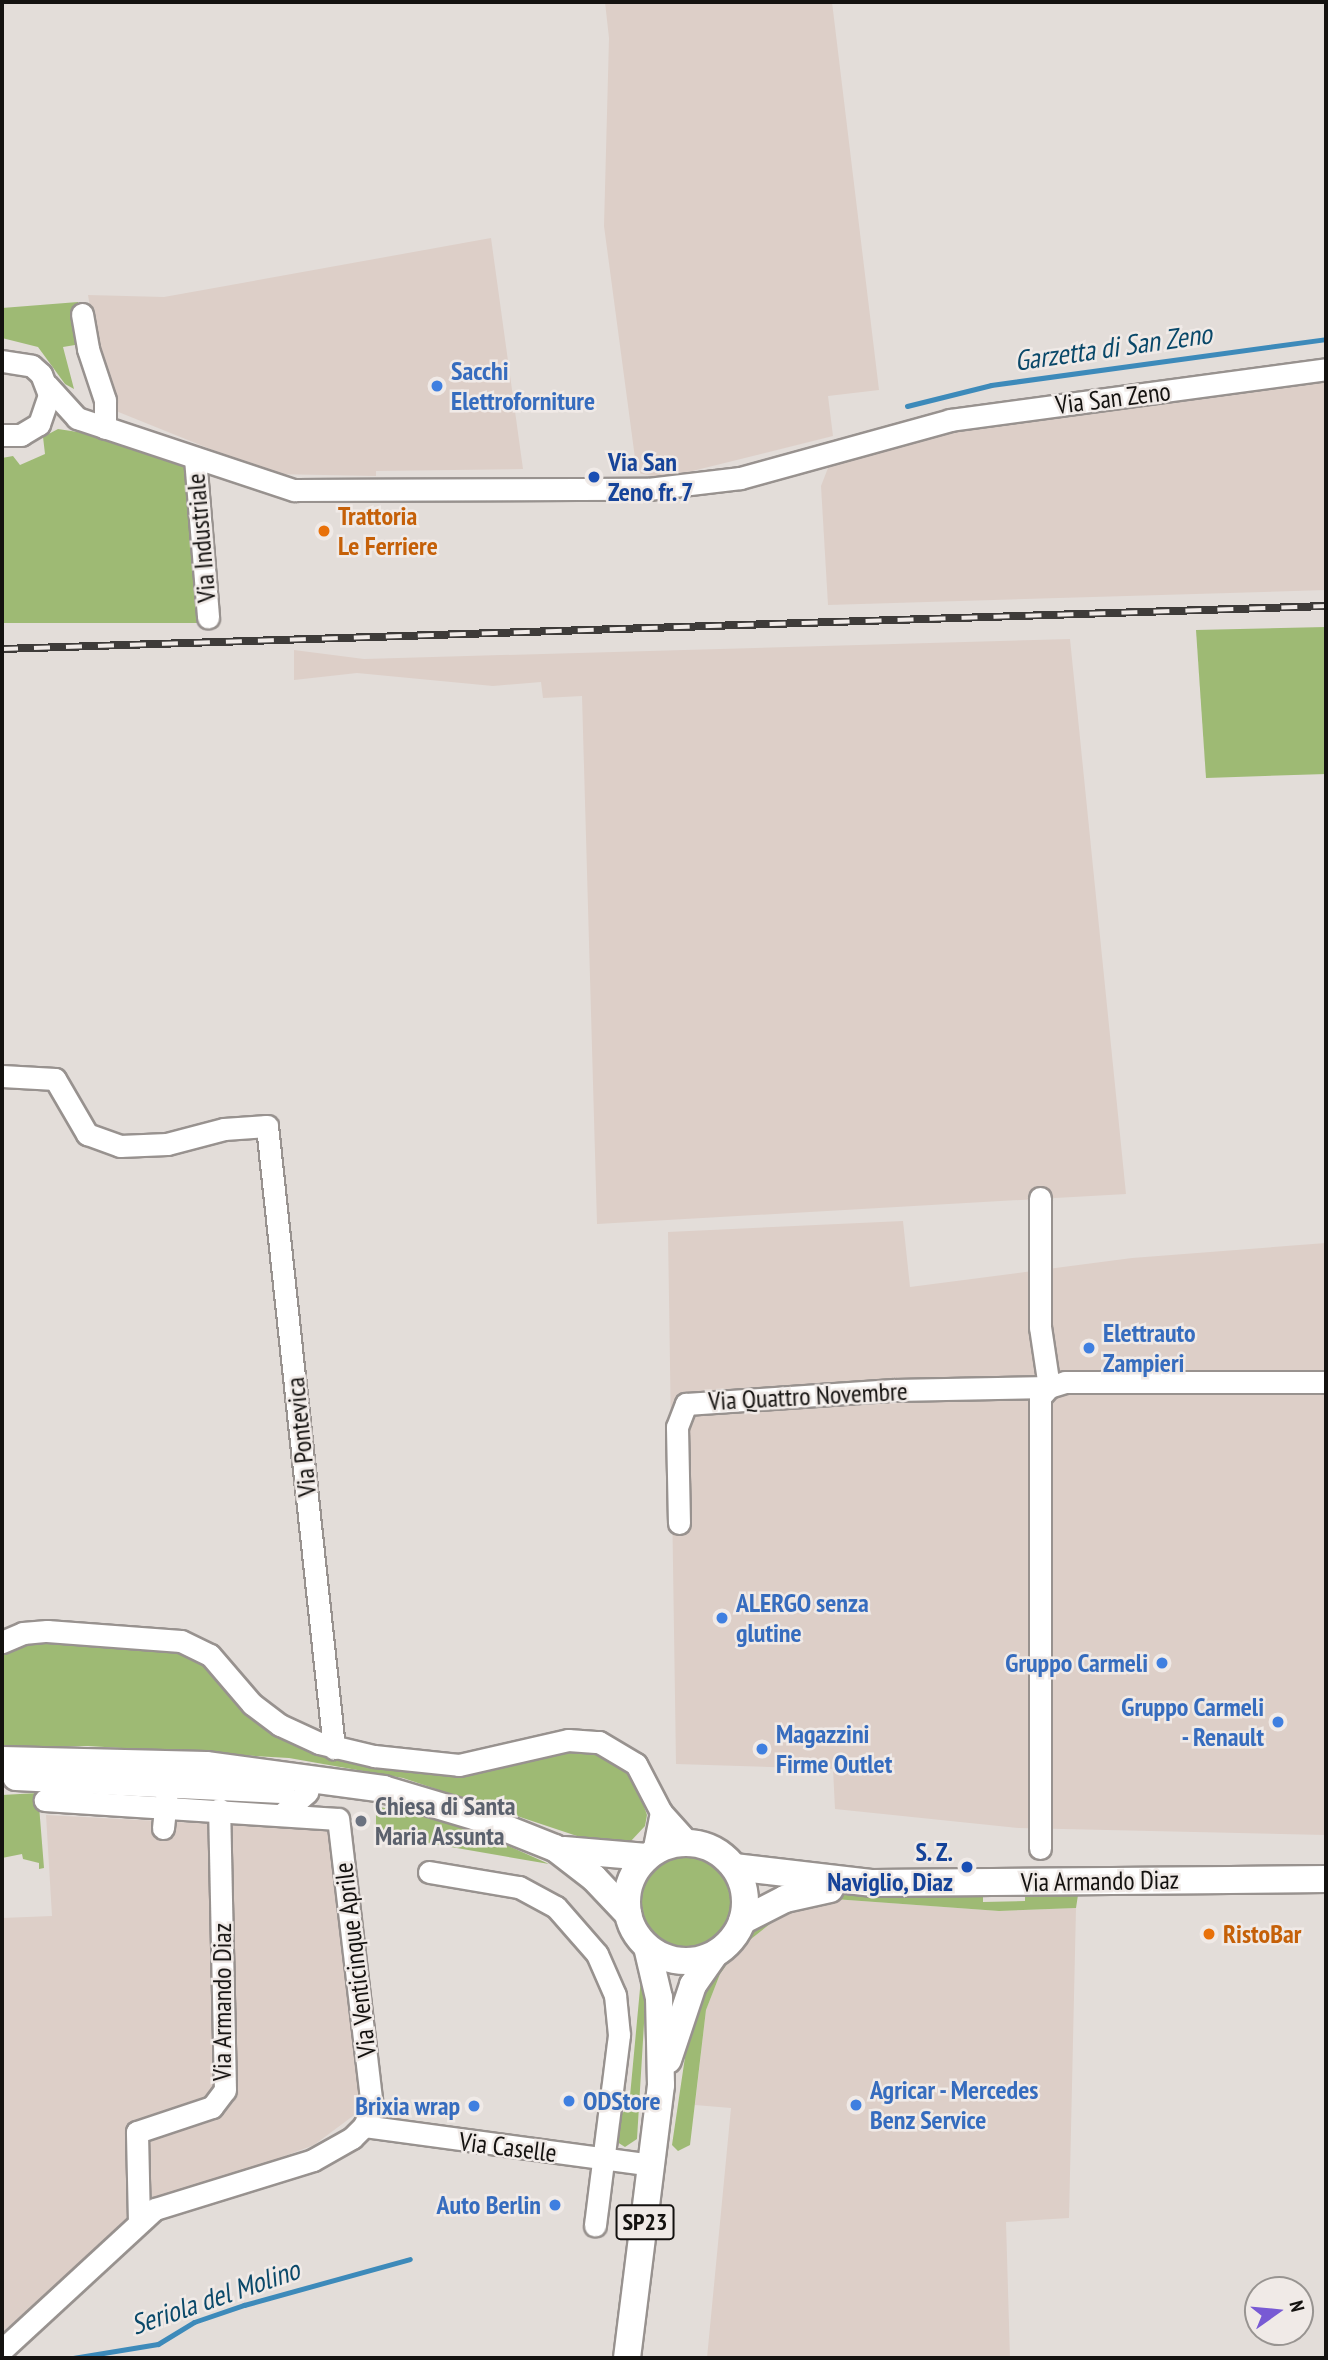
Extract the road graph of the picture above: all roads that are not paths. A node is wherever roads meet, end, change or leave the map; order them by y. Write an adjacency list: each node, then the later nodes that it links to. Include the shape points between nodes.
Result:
1 (82, 314): 7 (street, via 105,400)
2 (2, 361): 4 (street, via 32,366)
3 (1326, 369): 9 (street, Via San Zeno, via 991,414 901,431 740,478 659,489 313,493 276,486)
4 (47, 385): 5 (street); 6 (street, via 48,406)
5 (76, 418): 6 (street); 7 (street, Via San Zeno)
6 (39, 424): 8 (street)
7 (105, 428): 9 (street, Via San Zeno)
8 (5, 438)
9 (195, 458): 10 (street, Via Industriale)
10 (208, 617)
11 (2, 1076): 18 (street, Via Pontevica, via 55,1079 87,1134 120,1146 167,1144 232,1128 267,1126)
12 (1040, 1198): 14 (street, via 1040,1327)
13 (1326, 1382): 14 (street, Via Quattro Novembre, via 1065,1382)
14 (1049, 1387): 15 (street, Via Quattro Novembre, via 829,1393 686,1404 677,1427); 32 (street, via 1040,1397 1037,1418)
15 (679, 1523)
16 (12, 1633): 17 (street); 18 (street, via 158,1637 188,1643 218,1662 269,1717)
17 (2, 1642)
18 (334, 1748): 27 (street, via 459,1765 558,1742 589,1740 619,1750 636,1764)
19 (2, 1760): 20 (main road)
20 (206, 1765): 23 (main road); 25 (main road, via 331,1779)
21 (2, 1778): 23 (main road)
22 (307, 1792): 23 (main road); 25 (main road); 28 (street)
23 (167, 1793): 24 (street); 26 (street); 29 (street)
24 (44, 1800)
25 (423, 1801): 31 (main road)
26 (219, 1810): 28 (street); 46 (street, Via Armando Diaz, via 225,2090 212,2108 137,2132)
27 (661, 1812): 30 (street); 33 (street)
28 (281, 1815): 43 (street, Via Venticinque Aprile, via 338,1819 372,2107)
29 (163, 1828)
30 (688, 1842): 33 (main road); 34 (main road, via 711,1848)
31 (555, 1848): 33 (main road); 38 (main road, via 594,1878)
32 (1041, 1848)
33 (650, 1855): 38 (main road, via 630,1883)
34 (734, 1867): 37 (main road, Via Armando Diaz); 39 (main road, via 745,1893)
35 (429, 1872): 44 (street, via 519,1887 556,1907 597,1954 615,1995 619,2035)
36 (1326, 1879): 37 (main road, Via Armando Diaz)
37 (873, 1883): 39 (main road, Via Armando Diaz, via 785,1899)
38 (628, 1914): 40 (main road)
39 (742, 1921): 41 (main road, via 732,1941)
40 (647, 1947): 41 (main road, via 679,1962); 42 (main road, SP23, via 659,1998)
41 (714, 1955): 42 (main road, SP23, via 686,2001)
42 (661, 2085): 45 (main road, SP23)
43 (364, 2126): 44 (street, Via Caselle); 46 (street, via 313,2161 155,2209)
44 (603, 2159): 45 (street, Via Caselle); 47 (street)
45 (652, 2165): 49 (main road, SP23)
46 (139, 2222): 48 (street)
47 (595, 2225)
48 (2, 2350)
49 (627, 2358)

